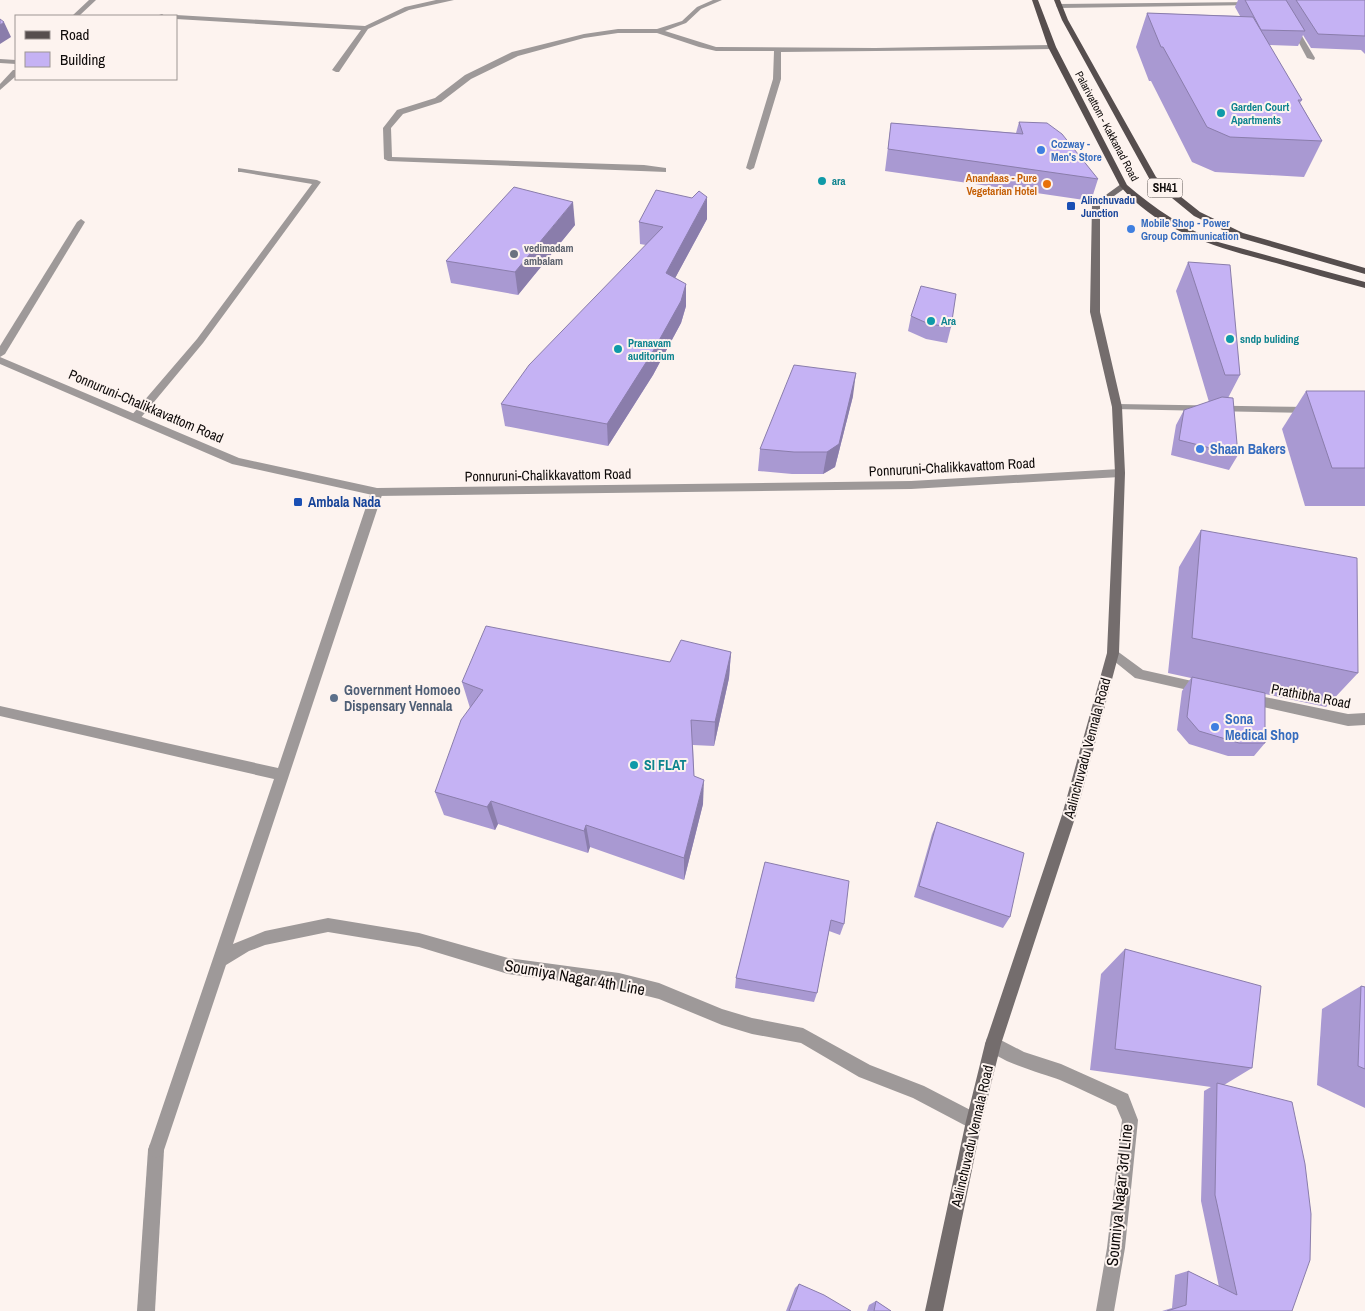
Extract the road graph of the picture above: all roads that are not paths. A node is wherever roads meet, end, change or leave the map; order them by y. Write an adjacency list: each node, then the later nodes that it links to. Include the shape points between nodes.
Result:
1 (93, 0): 7 (street)
2 (452, 0): 11 (street, via 408,7)
3 (719, 0): 12 (street, via 699,8 684,22)
4 (1035, 0): 9 (main road, Palarivattom - Kakkanad Road / SH41)
5 (1058, 3): 6 (street); 9 (main road, Palarivattom - Kakkanad Road / SH41)
6 (1261, 4)
7 (76, 15)
8 (178, 17): 11 (street)
9 (1054, 20): 13 (main road, Palarivattom - Kakkanad Road / SH41); 26 (main road, Palarivattom - Kakkanad Road / SH41, via 1153,178 1197,214 1240,235)
10 (1289, 20): 15 (street)
11 (366, 28): 18 (street)
12 (658, 31): 14 (street, via 716,49); 23 (street, via 618,31 584,36 515,54 468,77 438,100 400,112 387,128 388,158)
13 (1052, 47): 14 (street); 24 (main road, Palarivattom - Kakkanad Road)
14 (778, 49): 21 (street, via 776,79)
15 (1311, 58)
16 (0, 61): 17 (street)
17 (15, 62)
18 (336, 70)
19 (15, 73): 20 (street)
20 (0, 88)
21 (750, 168)
22 (241, 170): 32 (street, via 317,182 200,342)
23 (663, 170)
24 (1124, 186): 27 (main road, Palarivattom - Kakkanad Road, via 1160,218 1194,236); 30 (main road, Aalinchuvadu Vennala Road, via 1096,205 1095,312)
25 (81, 222): 28 (street)
26 (1365, 271)
27 (1365, 285)
28 (0, 354)
29 (0, 360): 32 (street, Ponnuruni-Chalikkavattom Road)
30 (1117, 407): 31 (street); 33 (main road, Aalinchuvadu Vennala Road)
31 (1325, 411)
32 (135, 418): 34 (street, Ponnuruni-Chalikkavattom Road, via 236,461)
33 (1120, 473): 34 (street, Ponnuruni-Chalikkavattom Road, via 911,486); 35 (main road, Aalinchuvadu Vennala Road)
34 (377, 492): 40 (street)
35 (1113, 653): 36 (street, via 1139,674); 42 (main road, Aalinchuvadu Vennala Road, via 1069,815)
36 (1216, 692)
37 (1235, 696): 39 (street, Prathibha Road, via 1348,720)
38 (0, 711): 40 (street)
39 (1365, 719)
40 (283, 775): 41 (street)
41 (220, 960): 43 (street, Soumiya Nagar 4th Line, via 245,944 328,925 419,940 508,966 619,982 659,991 752,1026 802,1036); 44 (street, via 156,1150)
42 (993, 1044): 43 (main road, Aalinchuvadu Vennala Road); 46 (street, Soumiya Nagar 3rd Line, via 1021,1059 1061,1072 1122,1100 1130,1120 1116,1248)
43 (974, 1122): 45 (main road, Aalinchuvadu Vennala Road)
44 (146, 1311)
45 (934, 1311)
46 (1105, 1311)

